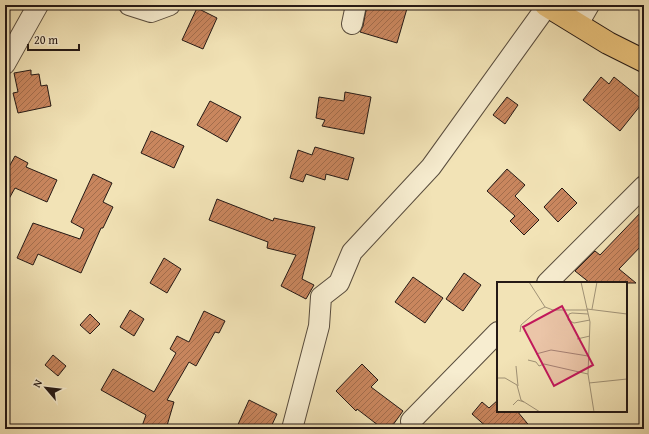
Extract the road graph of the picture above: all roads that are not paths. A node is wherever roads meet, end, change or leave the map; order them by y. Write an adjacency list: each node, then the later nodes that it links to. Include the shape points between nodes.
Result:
1 (38, 5): 10 (street)
2 (129, 5): 3 (street, via 151,12)
3 (170, 5)
4 (356, 5): 7 (street)
5 (589, 5): 8 (street)
6 (546, 6): 8 (main road); 14 (street, via 430,168 352,252 339,283 321,297 319,326)
7 (352, 24)
8 (578, 24): 9 (main road)
9 (644, 61)
10 (5, 64)
11 (644, 186): 12 (street)
12 (548, 282)
13 (497, 333): 15 (street, via 412,421)
14 (292, 429)
15 (413, 429)

